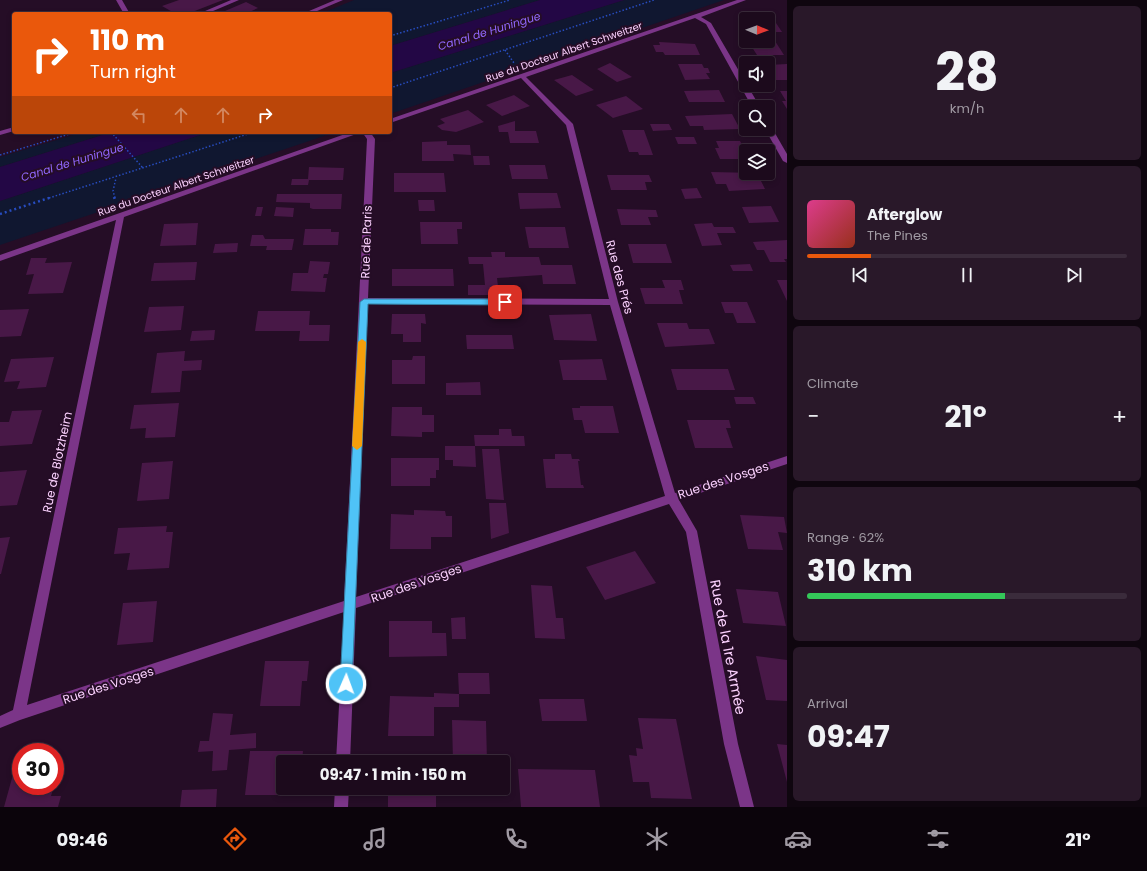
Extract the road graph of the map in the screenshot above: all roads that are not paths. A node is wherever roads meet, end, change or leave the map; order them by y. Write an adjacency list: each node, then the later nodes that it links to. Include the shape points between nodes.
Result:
1 (119, 0): 5 (street)
2 (236, 0): 6 (street)
3 (340, 0): 7 (street)
4 (743, 0): 8 (street, Rue du Docteur Albert Schweitzer)
5 (126, 12)
6 (205, 12)
7 (310, 12)
8 (697, 17): 9 (street, Rue du Docteur Albert Schweitzer); 10 (street, via 708,23)
9 (523, 77): 11 (street, Rue du Docteur Albert Schweitzer); 21 (street, Rue des Prés, via 569,124)
10 (752, 100)
11 (392, 120)
12 (12, 130): 13 (street)
13 (0, 133)
14 (352, 134): 18 (street, Rue du Docteur Albert Schweitzer)
15 (367, 134): 20 (street, Rue de Paris, via 371,139)
16 (773, 136): 17 (street)
17 (787, 161)
18 (120, 216): 19 (street, Rue du Docteur Albert Schweitzer); 25 (street, Rue de Blotzheim)
19 (0, 258)
20 (364, 302): 21 (street); 24 (street, Rue de Paris)
21 (614, 302): 23 (street, Rue des Prés)
22 (787, 460): 23 (street, Rue des Vosges)
23 (670, 497): 24 (street, Rue des Vosges); 30 (street, Rue de la 1re Armée, via 691,531 731,744)
24 (349, 605): 25 (street, Rue des Vosges); 27 (street, Rue de Paris)
25 (19, 714): 26 (street, Rue des Vosges)
26 (0, 722)
27 (343, 755)
28 (342, 795): 29 (street)
29 (341, 807)
30 (747, 807)

